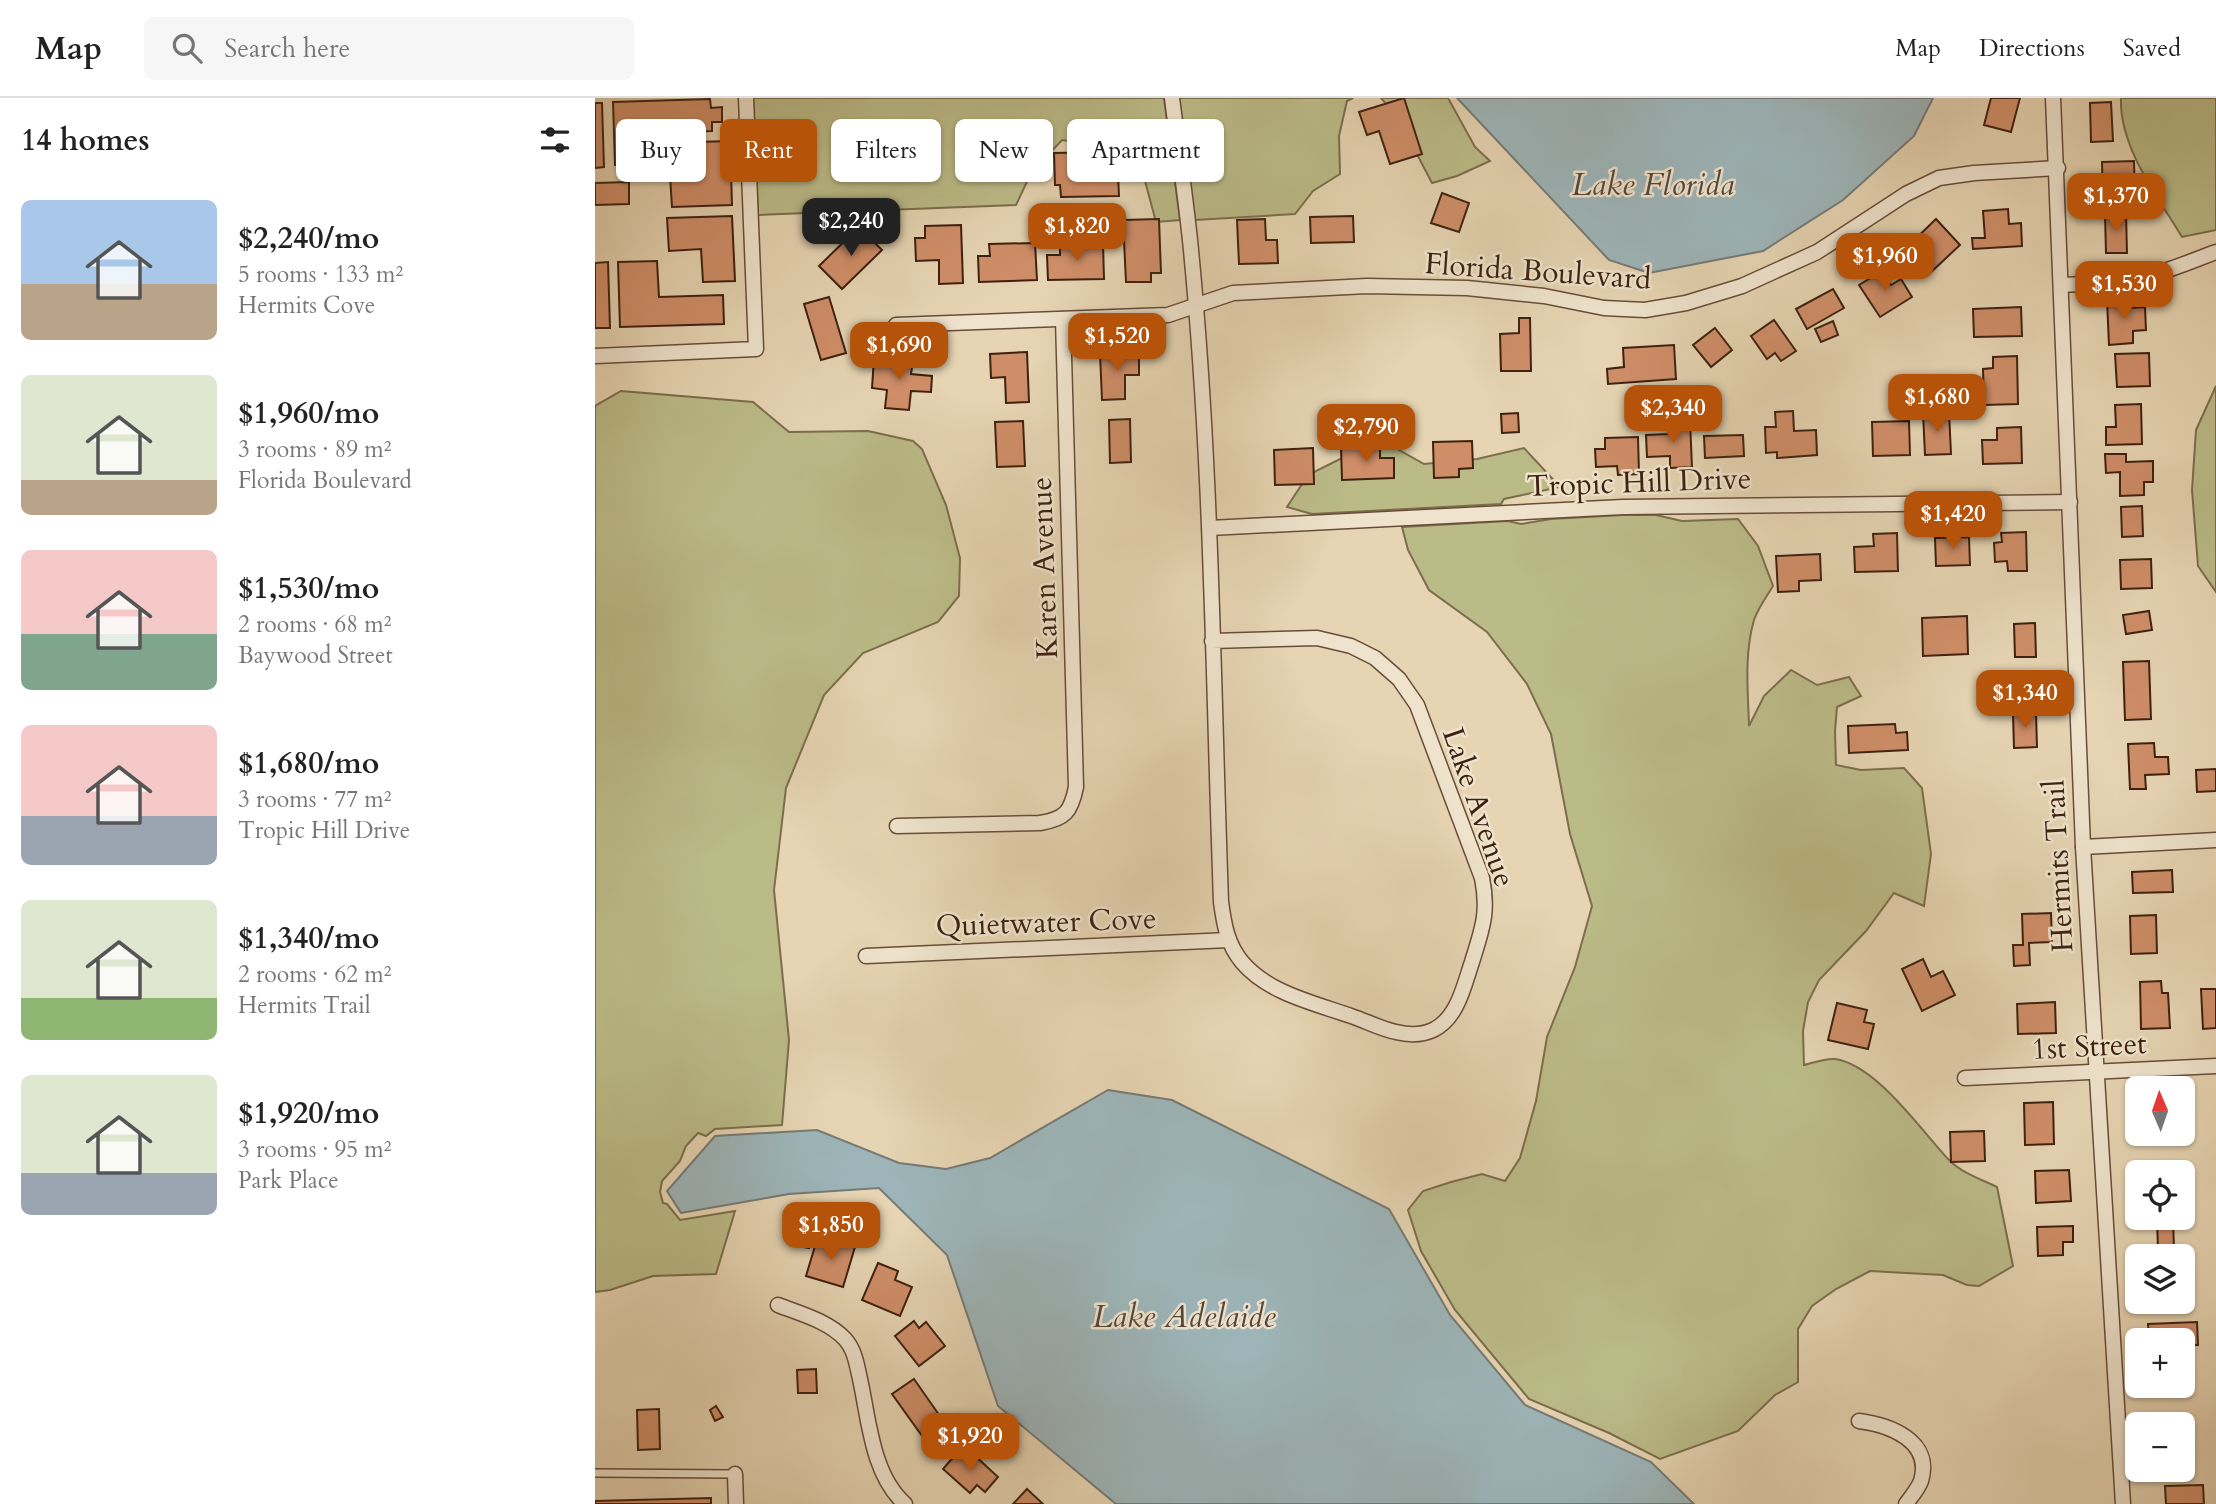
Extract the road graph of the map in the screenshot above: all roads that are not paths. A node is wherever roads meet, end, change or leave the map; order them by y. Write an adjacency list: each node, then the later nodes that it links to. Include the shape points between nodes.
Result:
1 (746, 98): 10 (street, via 756,349)
2 (1172, 98): 7 (street, Lake Avenue)
3 (2053, 98): 4 (street, Hermits Trail)
4 (2057, 168): 6 (street, Hermits Trail); 7 (street, Florida Boulevard, via 1939,178 1817,252 1742,286 1645,310 1467,288 1367,286 1233,293)
5 (2216, 252): 6 (street, via 2139,278)
6 (2062, 285): 11 (street, Hermits Trail)
7 (1195, 304): 8 (street, Florida Boulevard, via 1168,315); 12 (street, Lake Avenue)
8 (1063, 319): 9 (street, Florida Boulevard); 14 (street, Karen Avenue, via 1074,800 1067,813 1040,823)
9 (897, 325)
10 (595, 356)
11 (2070, 502): 12 (street, Tropic Hill Drive, via 1623,506); 16 (street, Hermits Trail)
12 (1210, 528): 13 (street, Lake Avenue)
13 (1212, 641): 17 (street, Lake Avenue, via 1221,902); 17 (street, Lake Avenue, via 1317,638 1351,646 1375,658 1399,679 1417,705 1482,878 1486,901 1461,998 1435,1029 1417,1034 1396,1032 1284,992 1241,961)
14 (897, 826)
15 (2216, 840): 16 (street)
16 (2083, 847): 20 (street, Hermits Trail)
17 (1229, 940): 18 (street, Quietwater Cove)
18 (866, 956)
19 (2216, 1066): 20 (street, 1st Street)
20 (2096, 1072): 21 (street, 1st Street); 29 (street, Hermits Trail)
21 (1965, 1078)
22 (778, 1305): 27 (street, via 821,1322 846,1340 855,1357 883,1473)
23 (1859, 1421): 28 (street, via 1883,1424 1902,1433 1917,1449 1923,1468 1920,1483)
24 (595, 1473): 25 (lane)
25 (736, 1474): 26 (street)
26 (736, 1504)
27 (905, 1504)
28 (1906, 1504)
29 (2123, 1504)

